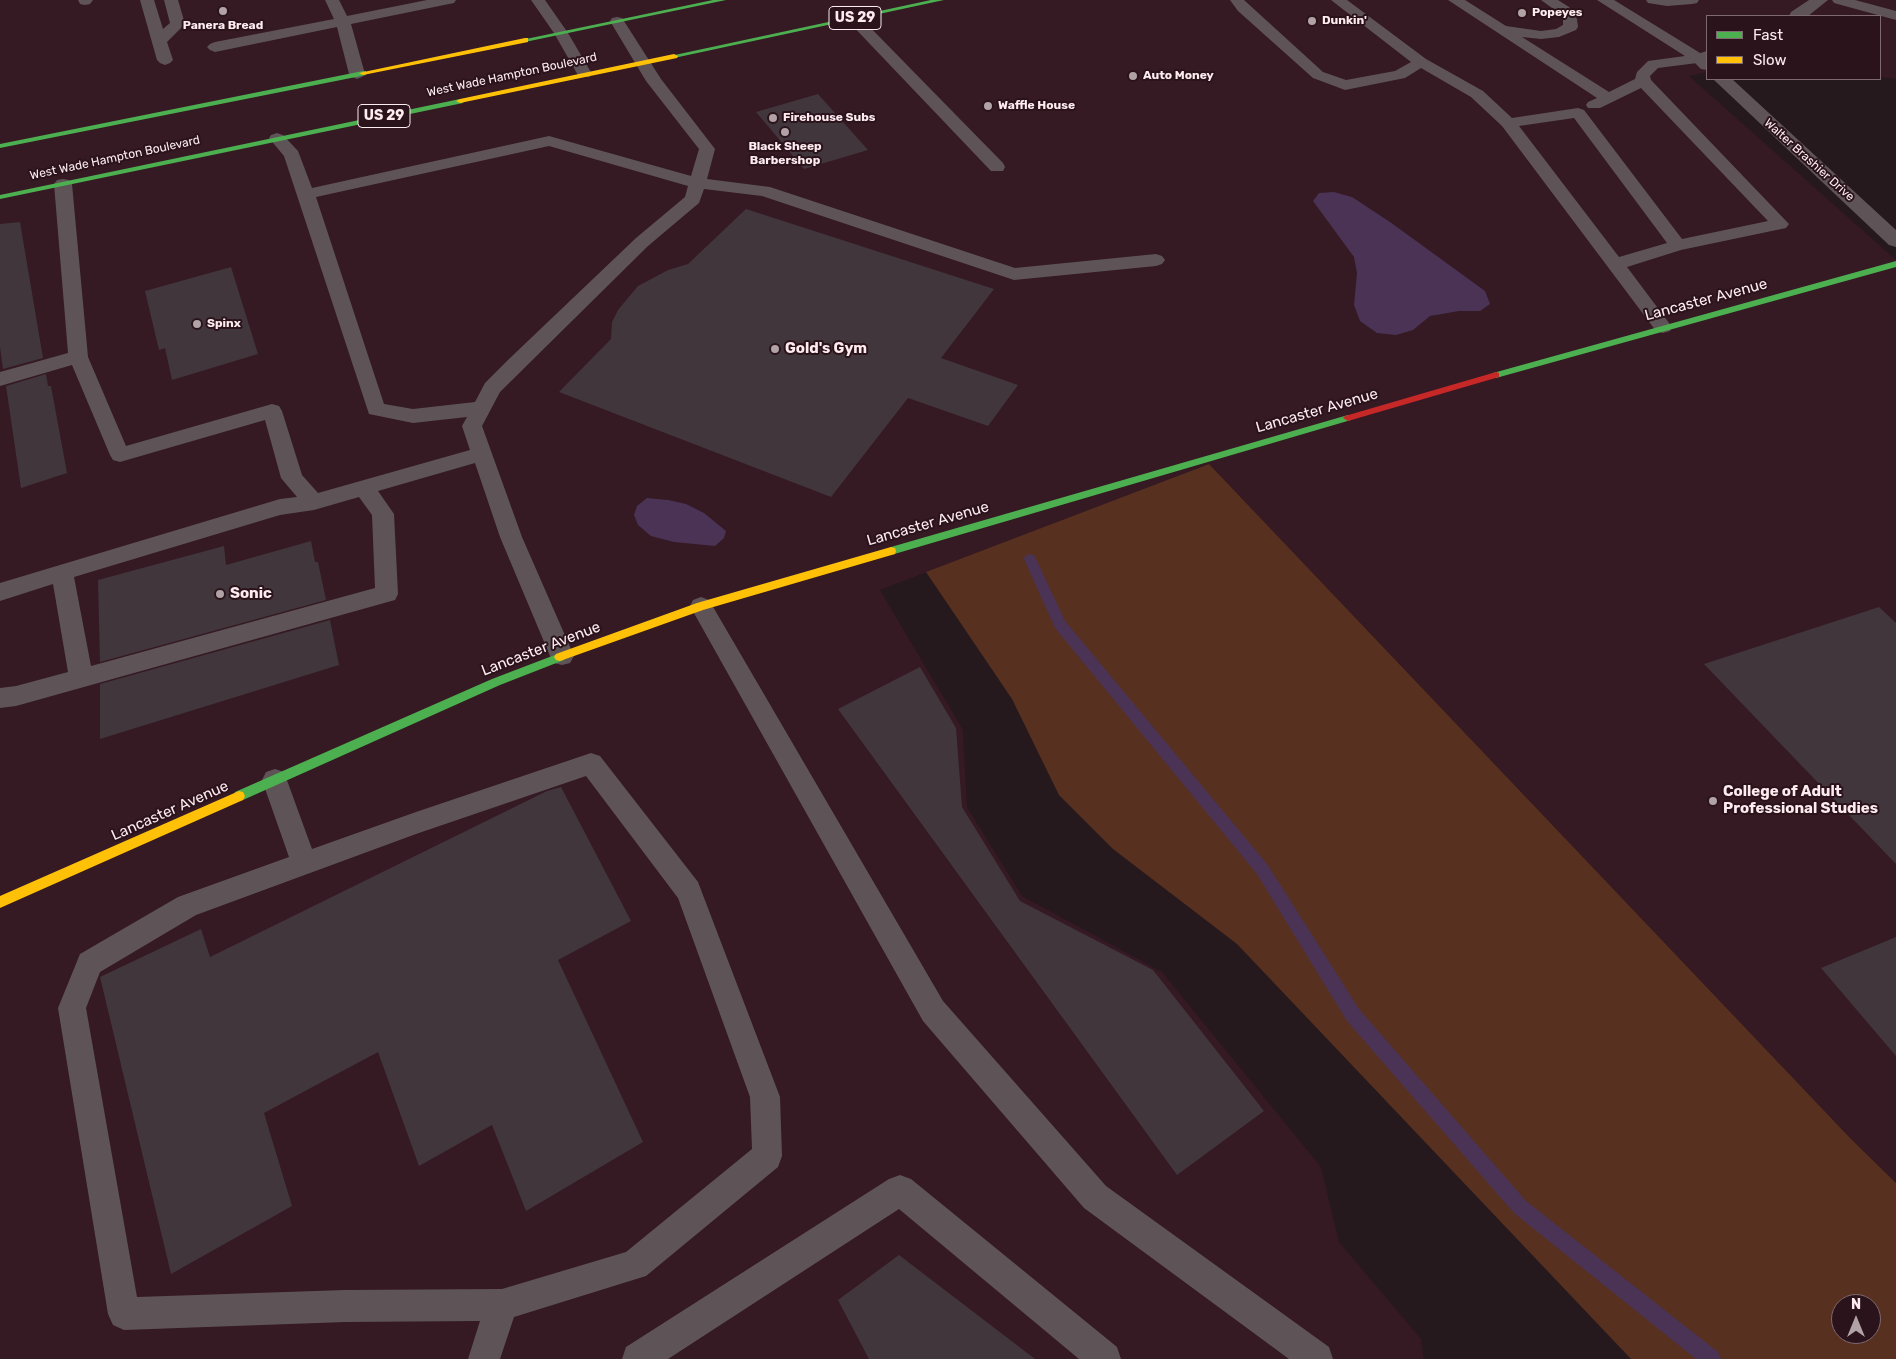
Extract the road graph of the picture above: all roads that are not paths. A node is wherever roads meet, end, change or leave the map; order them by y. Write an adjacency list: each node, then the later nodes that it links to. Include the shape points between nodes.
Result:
1 (147, 0): 24 (lane)
2 (171, 0): 24 (lane, via 178,24)
3 (332, 0): 21 (lane)
4 (449, 0): 21 (lane)
5 (538, 0): 23 (lane)
6 (723, 0): 20 (main road)
7 (941, 0): 19 (main road, West Wade Hampton Boulevard / US 29)
8 (1237, 0): 29 (lane, via 1318,75 1345,85 1400,75)
9 (1338, 0): 29 (lane)
10 (1455, 0): 22 (lane)
11 (1548, 0): 22 (lane, via 1564,10 1571,27 1541,36)
12 (1604, 0): 27 (lane)
13 (1653, 0): 14 (lane)
14 (1692, 0)
15 (1820, 0): 17 (street)
16 (1839, 0): 18 (lane)
17 (1798, 15)
18 (1896, 16)
19 (852, 18): 28 (main road, West Wade Hampton Boulevard / US 29); 39 (lane)
20 (617, 21): 23 (main road); 28 (lane)
21 (343, 22): 25 (lane); 30 (lane)
22 (1499, 28): 34 (lane)
23 (561, 33): 30 (main road); 31 (lane)
24 (159, 40): 26 (lane)
25 (215, 47)
26 (165, 60)
27 (1705, 60): 33 (lane, via 1652,64 1642,75)
28 (641, 62): 31 (main road, West Wade Hampton Boulevard / US 29); 40 (lane, via 707,149)
29 (1421, 62): 36 (lane, via 1477,94)
30 (357, 74): 38 (main road)
31 (584, 74): 37 (main road, West Wade Hampton Boulevard / US 29)
32 (1723, 80): 44 (street, Walter Brashier Drive)
33 (1643, 81): 34 (lane); 45 (lane, via 1780,224)
34 (1608, 98): 35 (lane)
35 (1578, 113): 36 (lane); 45 (lane)
36 (1508, 123): 47 (lane)
37 (277, 138): 41 (main road, West Wade Hampton Boulevard / US 29); 42 (lane, via 292,155)
38 (0, 146)
39 (997, 166)
40 (698, 183): 42 (lane, via 549,141); 46 (lane, via 764,191 1014,274); 52 (lane, via 693,199 642,242 516,364 492,388)
41 (62, 184): 43 (main road, West Wade Hampton Boulevard / US 29); 50 (lane)
42 (306, 194): 52 (lane, via 376,409 413,416)
43 (0, 197)
44 (1896, 241)
45 (1678, 245): 47 (lane)
46 (1156, 260)
47 (1616, 264): 49 (lane)
48 (1896, 264): 49 (main road, Lancaster Avenue)
49 (1663, 327): 58 (main road, Lancaster Avenue)
50 (78, 357): 51 (lane); 55 (lane, via 120,455 272,411 292,478)
51 (0, 379)
52 (481, 408): 53 (lane, via 472,426)
53 (482, 454): 54 (lane); 59 (lane, via 511,536)
54 (364, 488): 55 (lane); 60 (lane, via 383,514 387,594)
55 (314, 502): 56 (lane, via 280,507)
56 (62, 572): 57 (lane); 60 (lane)
57 (0, 592)
58 (701, 606): 59 (main road, Lancaster Avenue); 69 (lane, via 933,1011 1095,1197)
59 (562, 656): 62 (main road, Lancaster Avenue)
60 (81, 678): 61 (lane)
61 (0, 698)
62 (275, 780): 63 (lane); 64 (main road, Lancaster Avenue)
63 (304, 864): 65 (lane, via 186,906 90,963 72,1008 124,1314 345,1306); 65 (lane, via 591,764 689,891 765,1097 767,1156 635,1265)
64 (0, 902)
65 (502, 1305): 66 (lane)
66 (484, 1359)
67 (638, 1359): 68 (lane, via 900,1190)
68 (1105, 1359)
69 (1317, 1359)

